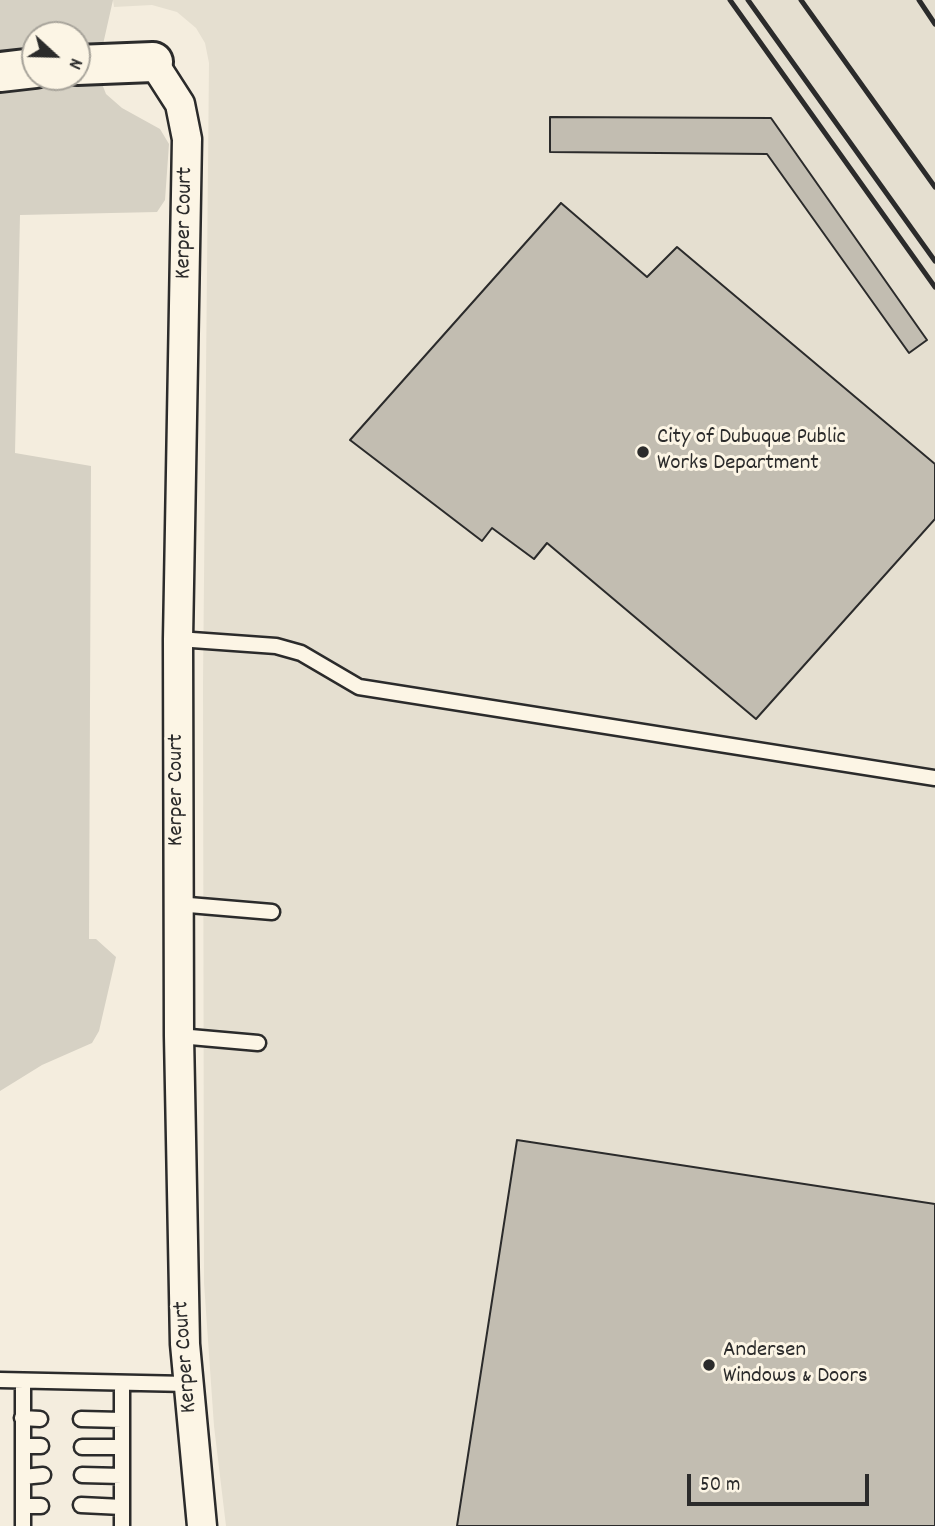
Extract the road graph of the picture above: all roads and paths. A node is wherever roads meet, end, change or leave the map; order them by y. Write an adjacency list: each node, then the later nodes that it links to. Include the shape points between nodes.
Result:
1 (153, 62): 2 (street); 5 (street, Kerper Court, via 180,104 187,139)
2 (91, 64)
3 (21, 70): 4 (street)
4 (0, 72)
5 (178, 639): 6 (lane, via 276,646 301,653 359,687); 7 (street, Kerper Court)
6 (935, 778)
7 (177, 904): 8 (lane); 9 (street, Kerper Court)
8 (272, 912)
9 (178, 1036): 10 (lane); 13 (street, Kerper Court)
10 (258, 1043)
11 (0, 1380): 12 (lane)
12 (23, 1381): 14 (lane); 15 (lane)
13 (188, 1384): 14 (lane); 33 (street, Kerper Court)
14 (122, 1385): 18 (lane)
15 (22, 1418): 16 (lane); 19 (lane)
16 (40, 1419)
17 (81, 1419): 18 (lane)
18 (122, 1420): 22 (lane)
19 (23, 1446): 20 (lane); 26 (lane)
20 (41, 1446)
21 (82, 1447): 22 (lane)
22 (122, 1447): 25 (lane)
23 (43, 1475): 26 (lane)
24 (82, 1475): 25 (lane)
25 (122, 1476): 30 (lane)
26 (23, 1477): 28 (lane)
27 (81, 1505): 30 (lane)
28 (23, 1506): 29 (lane); 31 (lane)
29 (41, 1506)
30 (122, 1507): 32 (lane)
31 (23, 1526)
32 (122, 1526)
33 (202, 1526)

